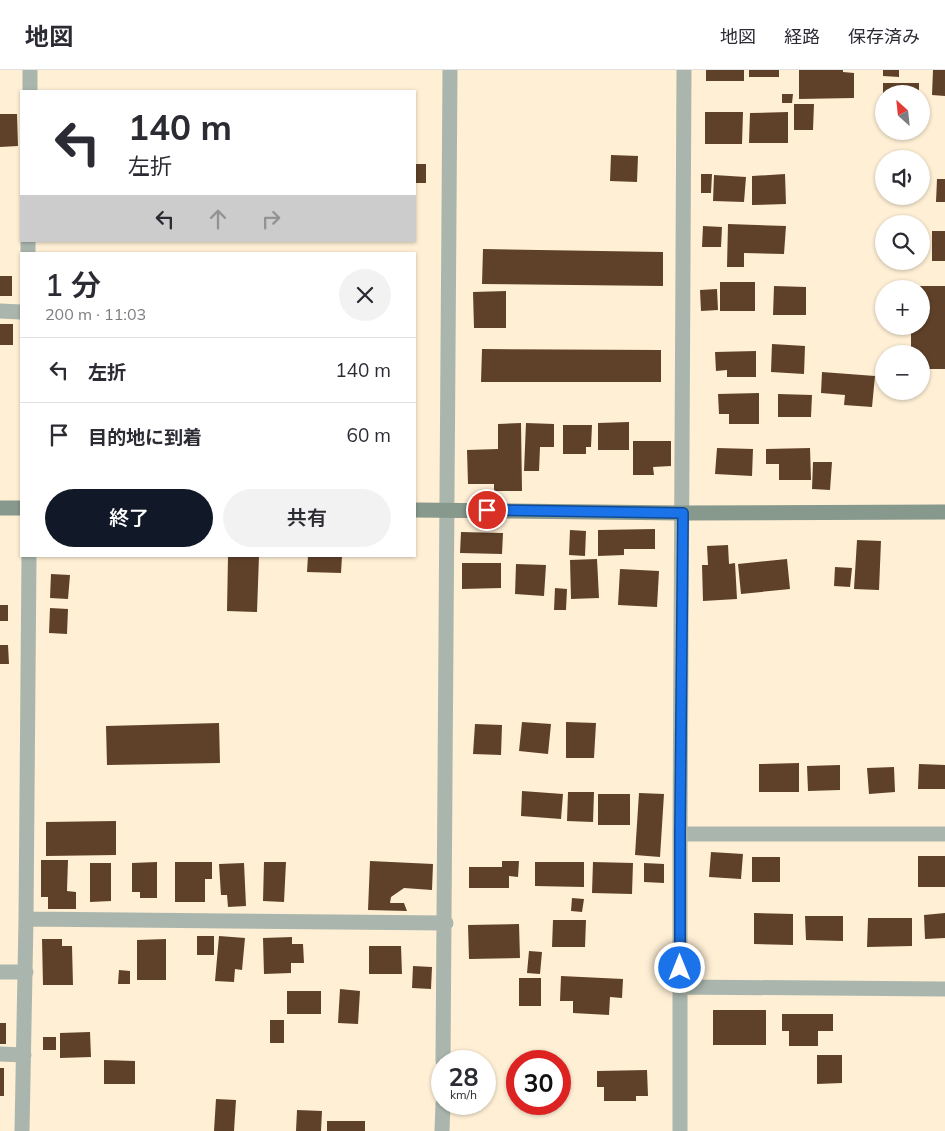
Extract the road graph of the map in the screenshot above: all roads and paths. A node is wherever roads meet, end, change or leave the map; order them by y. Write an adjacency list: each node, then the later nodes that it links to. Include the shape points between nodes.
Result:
1 (30, 70): 4 (street)
2 (450, 70): 10 (street)
3 (684, 70): 12 (street)
4 (30, 90)
5 (0, 312): 6 (street)
6 (20, 312)
7 (0, 508): 8 (street)
8 (20, 508)
9 (416, 510): 10 (street)
10 (448, 510): 12 (street); 17 (street)
11 (945, 512): 12 (street)
12 (683, 513): 14 (street)
13 (29, 557): 16 (street)
14 (680, 834): 15 (street); 20 (street)
15 (945, 834)
16 (26, 920): 17 (street); 19 (street)
17 (446, 924): 22 (street)
18 (0, 972): 19 (street)
19 (26, 972): 24 (street)
20 (681, 988): 21 (street); 28 (street)
21 (945, 989)
22 (444, 1050)
23 (0, 1054): 24 (street)
24 (24, 1055): 26 (street)
25 (443, 1115): 27 (street)
26 (22, 1131)
27 (442, 1131)
28 (680, 1131)

